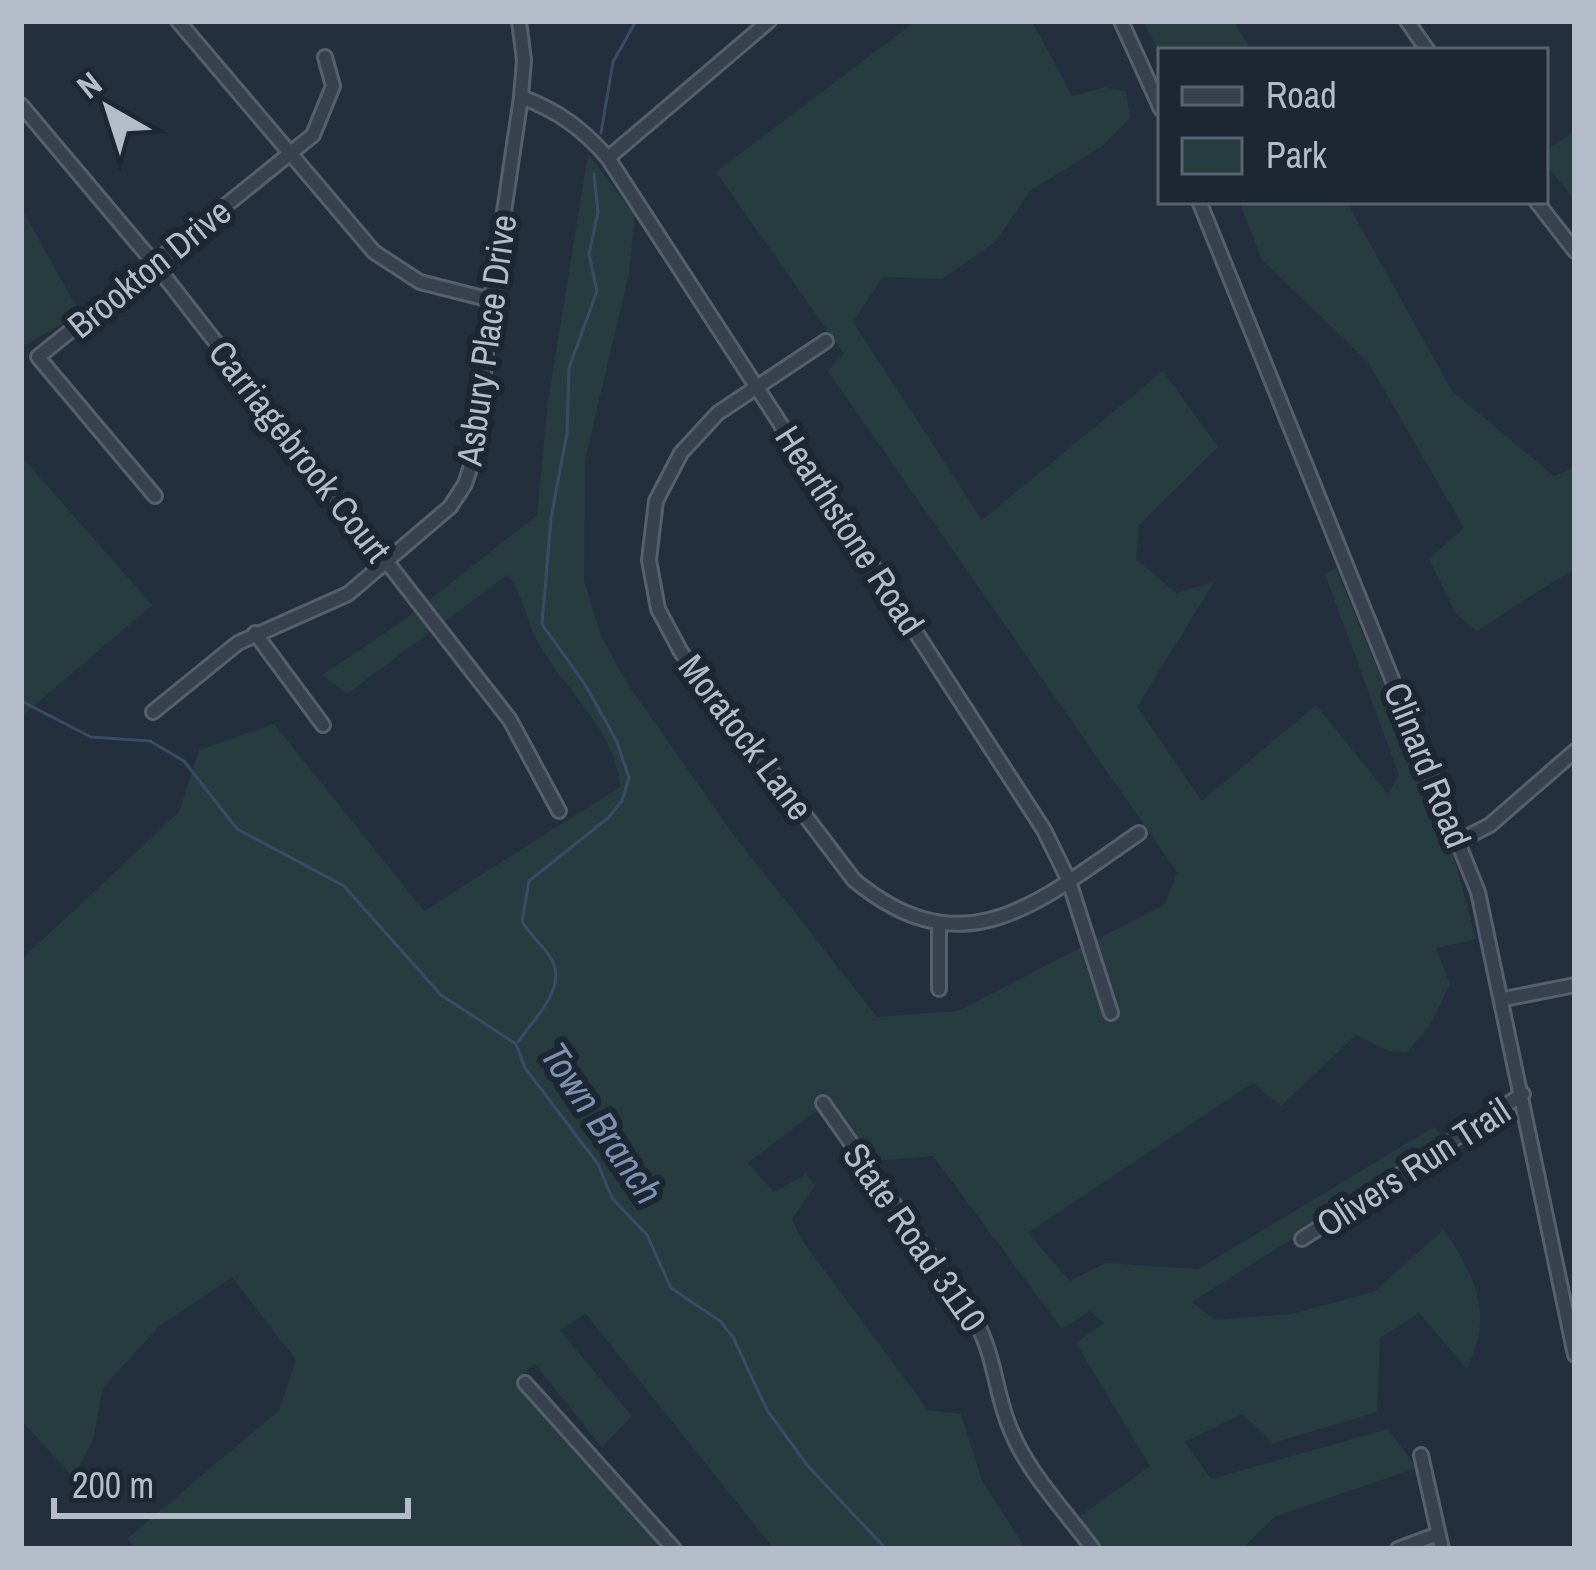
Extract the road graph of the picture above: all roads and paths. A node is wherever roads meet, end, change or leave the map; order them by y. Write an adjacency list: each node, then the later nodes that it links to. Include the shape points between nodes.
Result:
1 (178, 21): 11 (street)
2 (519, 21): 8 (street, Asbury Place Drive)
3 (769, 21): 12 (street)
4 (1121, 21): 9 (street)
5 (1407, 21): 6 (street)
6 (1426, 48)
7 (326, 57): 11 (street, Brookton Drive, via 328,103 313,135)
8 (521, 98): 12 (street, Hearthstone Road, via 585,132); 17 (street, Asbury Place Drive)
9 (1158, 102)
10 (21, 105): 16 (street, Carriagebrook Court)
11 (289, 155): 16 (street, Brookton Drive); 17 (street, via 374,252 420,281)
12 (608, 158): 19 (street, Hearthstone Road)
13 (1200, 204): 28 (street, Clinard Road)
14 (1538, 204): 15 (street)
15 (1575, 251)
16 (154, 263): 20 (street, Brookton Drive, via 38,357); 21 (street, Carriagebrook Court)
17 (491, 300): 21 (street, Asbury Place Drive, via 477,447 465,484)
18 (826, 341): 19 (street, Moratock Lane)
19 (756, 385): 29 (street, Hearthstone Road, via 1044,830); 30 (street, Moratock Lane, via 681,453 656,501 650,560 658,609 681,652 854,880 886,907)
20 (155, 496)
21 (388, 562): 22 (street, Asbury Place Drive, via 327,606); 26 (street, Carriagebrook Court, via 510,720)
22 (255, 633): 23 (street, Asbury Place Drive); 24 (street)
23 (153, 712)
24 (322, 725)
25 (1575, 751): 28 (street, via 1490,825)
26 (559, 811)
27 (1139, 833): 29 (street, Moratock Lane)
28 (1461, 840): 33 (street, Clinard Road)
29 (1069, 881): 30 (street, Moratock Lane, via 1002,920); 34 (street, Hearthstone Road)
30 (939, 927): 32 (street)
31 (1575, 985): 33 (street)
32 (939, 989)
33 (1504, 999): 35 (street, Clinard Road)
34 (1111, 1012)
35 (1523, 1094): 37 (street, Olivers Run Trail); 38 (street, Clinard Road)
36 (823, 1103): 43 (street, State Road 3110, via 974,1318 997,1366 1014,1439)
37 (1302, 1240)
38 (1575, 1355)
39 (525, 1383): 42 (street)
40 (1421, 1454): 41 (street)
41 (1440, 1542): 44 (street)
42 (674, 1549)
43 (1093, 1549)
44 (1398, 1549)

